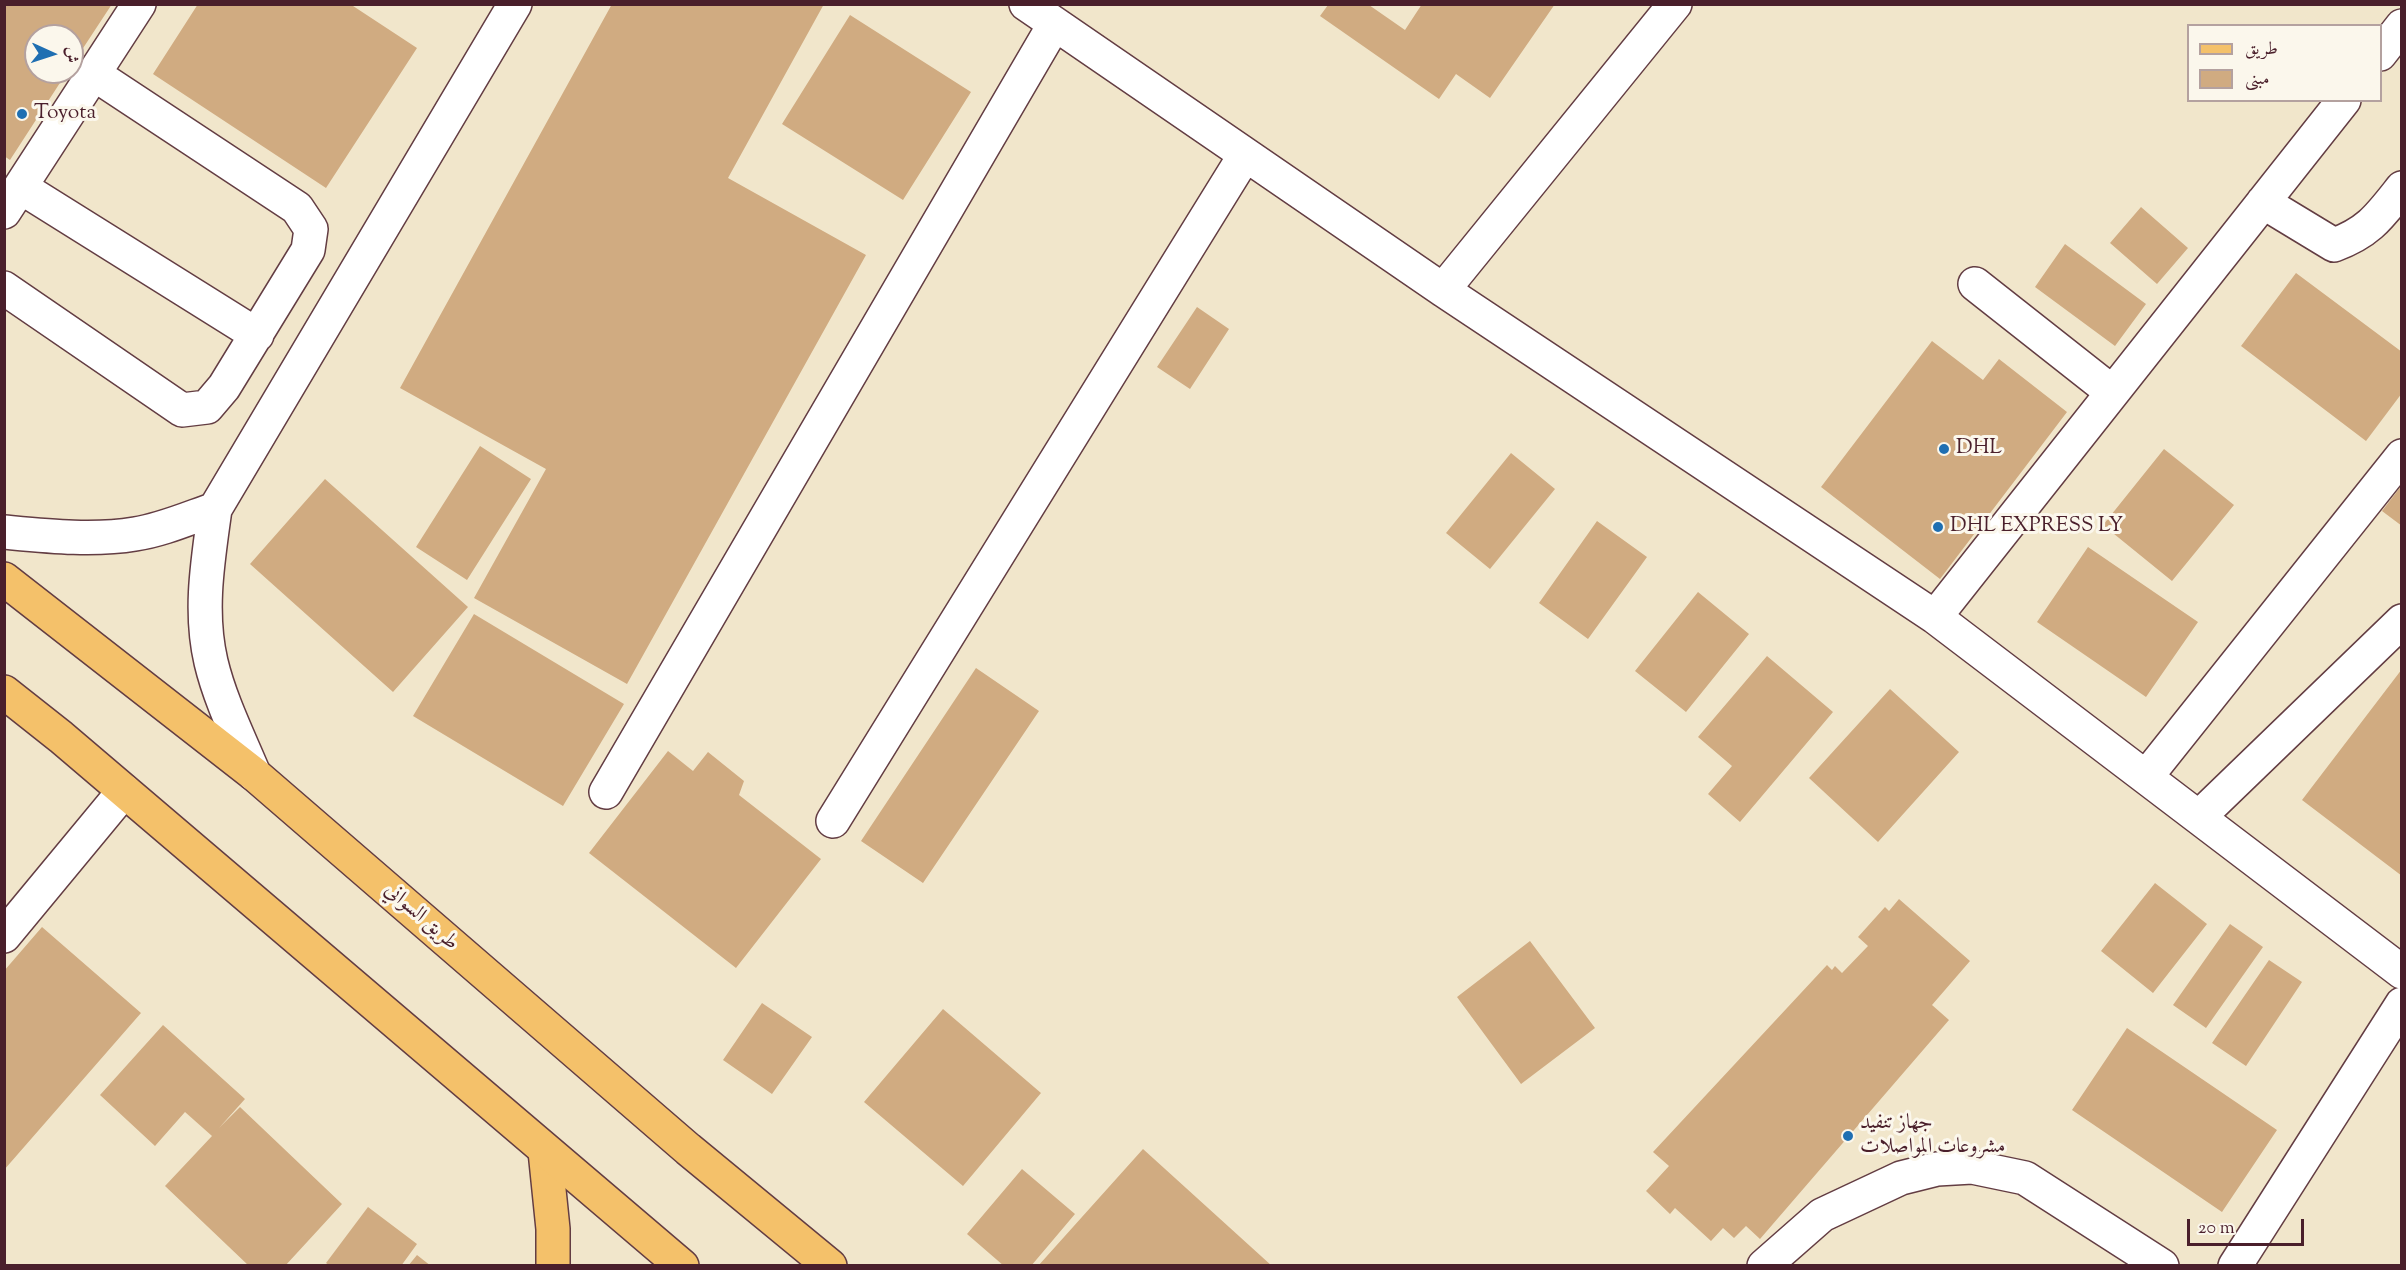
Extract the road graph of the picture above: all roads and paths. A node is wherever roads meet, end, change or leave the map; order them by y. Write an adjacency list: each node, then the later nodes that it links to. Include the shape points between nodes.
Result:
1 (139, 4): 8 (street)
2 (515, 4): 20 (street)
3 (1026, 4): 5 (street)
4 (1675, 4): 16 (street)
5 (1054, 25): 10 (street); 29 (street)
6 (2402, 26): 7 (street)
7 (2382, 51)
8 (94, 74): 12 (street); 17 (street, via 297,208 311,229 308,250)
9 (2342, 102): 13 (street)
10 (1245, 155): 16 (street); 31 (street)
11 (2402, 188): 13 (street, via 2359,236 2334,245)
12 (13, 200): 17 (street)
13 (2263, 202): 18 (street)
14 (1975, 284): 18 (street)
15 (4, 288): 17 (street, via 182,410 207,406)
16 (1443, 290): 23 (street)
17 (258, 335)
18 (2112, 392): 23 (street)
19 (2402, 456): 27 (street)
20 (215, 510): 21 (street, via 133,535 45,536); 26 (street, via 205,582 211,661)
21 (4, 532)
22 (4, 579): 26 (main road, طريق السواني)
23 (1935, 616): 27 (street)
24 (2402, 621): 30 (street)
25 (4, 692): 28 (main road)
26 (254, 774): 38 (main road, طريق السواني, via 688,1149)
27 (2146, 777): 30 (street)
28 (124, 790): 32 (street); 35 (main road)
29 (606, 792)
30 (2199, 817): 33 (street)
31 (833, 821)
32 (4, 936)
33 (2402, 972)
34 (2402, 1004): 41 (street)
35 (545, 1151): 36 (main road); 37 (main road)
36 (553, 1266)
37 (682, 1266)
38 (830, 1266)
39 (1764, 1266): 40 (street, via 1822,1215 1901,1178 1937,1169 1972,1167 2025,1178)
40 (2162, 1266)
41 (2235, 1266)

